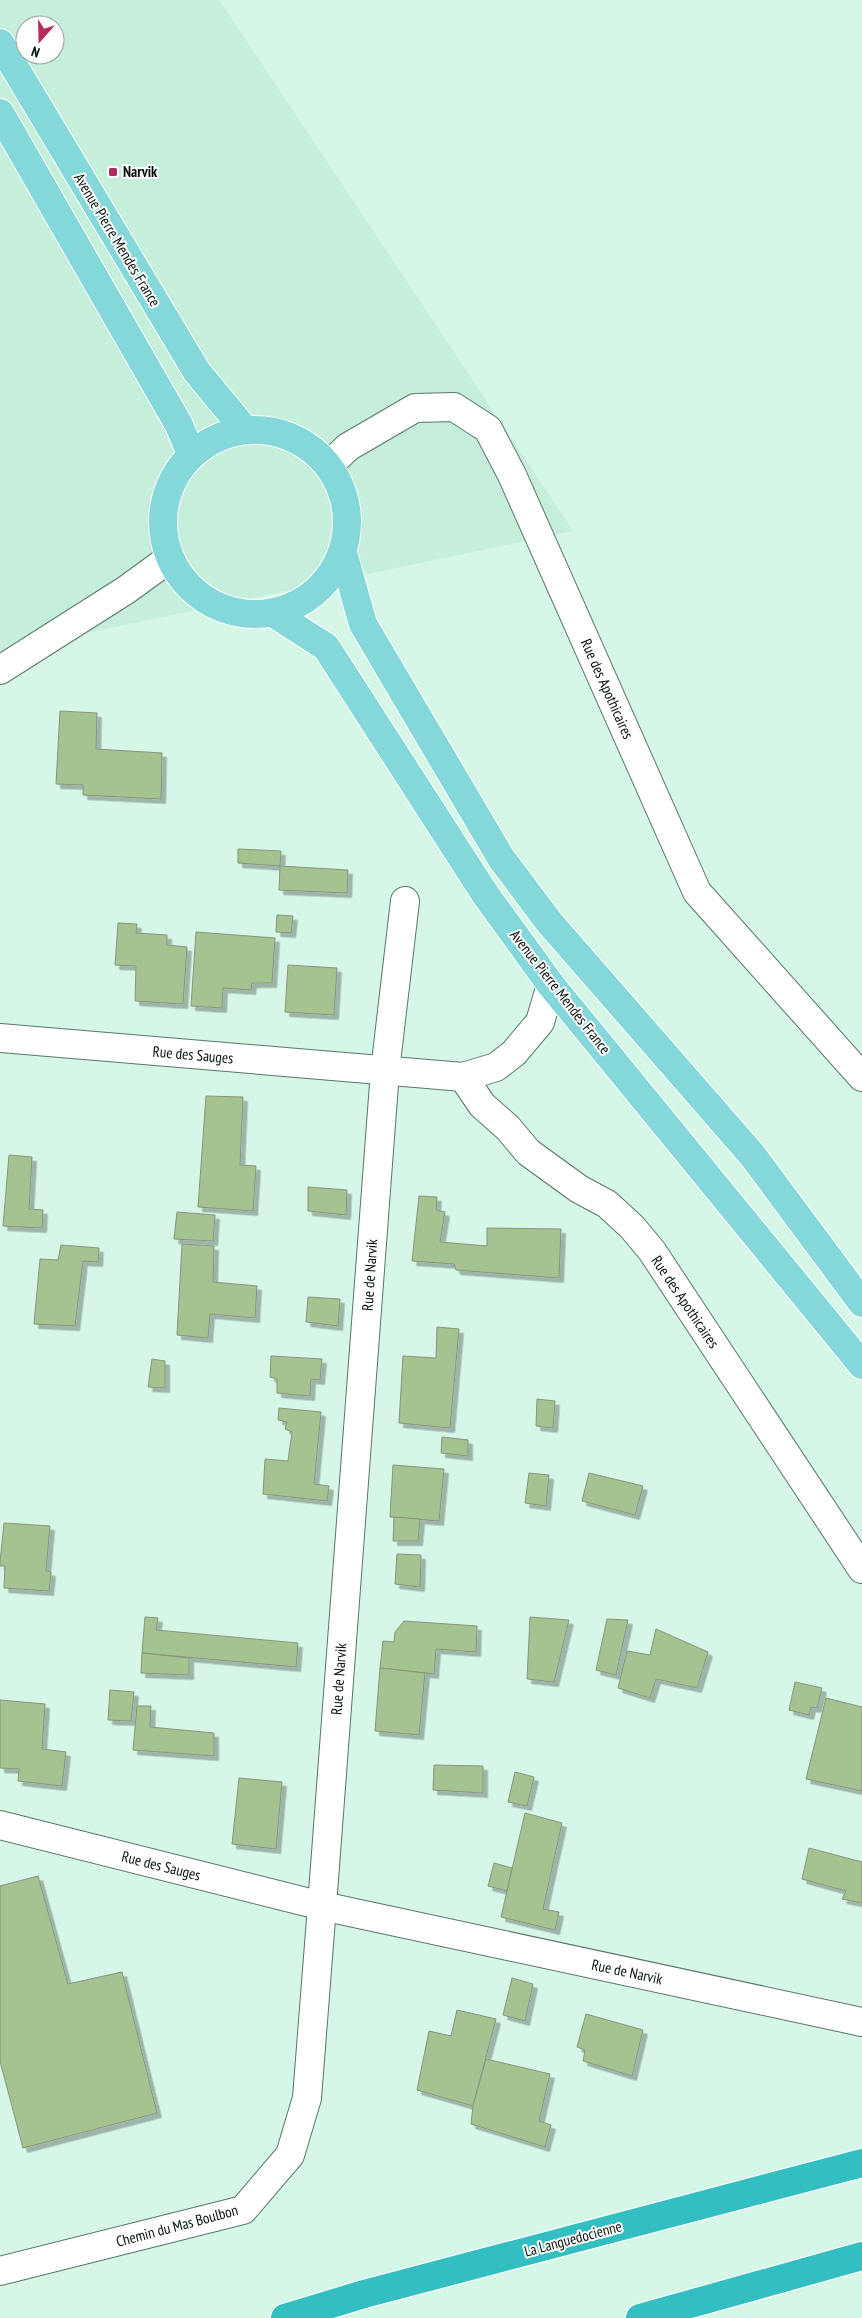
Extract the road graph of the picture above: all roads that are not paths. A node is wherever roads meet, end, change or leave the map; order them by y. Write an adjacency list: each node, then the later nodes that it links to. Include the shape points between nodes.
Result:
1 (0, 43): 3 (main road, Avenue Pierre Mendes France, via 197,372)
2 (0, 113): 4 (main road, via 179,424)
3 (245, 430): 4 (main road, via 215,438); 5 (main road, via 276,431 306,444)
4 (191, 454): 7 (main road, via 174,476 164,502 162,531)
5 (329, 465): 6 (main road, via 344,492 348,524); 15 (street, Rue des Apothicaires, via 348,447 415,408 454,407 488,429 516,484 697,892)
6 (343, 553): 8 (main road, via 326,581 303,602); 16 (main road, via 363,624 501,858 549,922 753,1156)
7 (170, 558): 8 (main road, via 187,585 212,604 242,613); 9 (street, via 126,590)
8 (273, 613): 11 (main road, Avenue Pierre Mendes France, via 326,647 486,894)
9 (0, 670)
10 (405, 901): 13 (street, Rue de Narvik)
11 (551, 985): 14 (street, via 540,1022 514,1053 496,1067); 17 (main road, Avenue Pierre Mendes France)
12 (0, 1038): 13 (street, Rue des Sauges)
13 (386, 1071): 14 (street, Rue des Sauges); 20 (street, Rue de Narvik)
14 (464, 1077): 18 (street, Rue des Apothicaires, via 482,1105 528,1152 579,1189 607,1204 652,1251)
15 (862, 1077)
16 (862, 1303)
17 (862, 1365)
18 (862, 1569)
19 (0, 1825): 20 (street, Rue des Sauges)
20 (322, 1906): 21 (street, Rue de Narvik); 24 (street, Chemin du Mas Boulbon, via 307,2098 290,2155 243,2210)
21 (862, 2022)
22 (862, 2163): 25 (highway, La Languedocienne, via 364,2294)
23 (862, 2256): 26 (highway)
24 (0, 2271)
25 (285, 2318)
26 (640, 2318)

